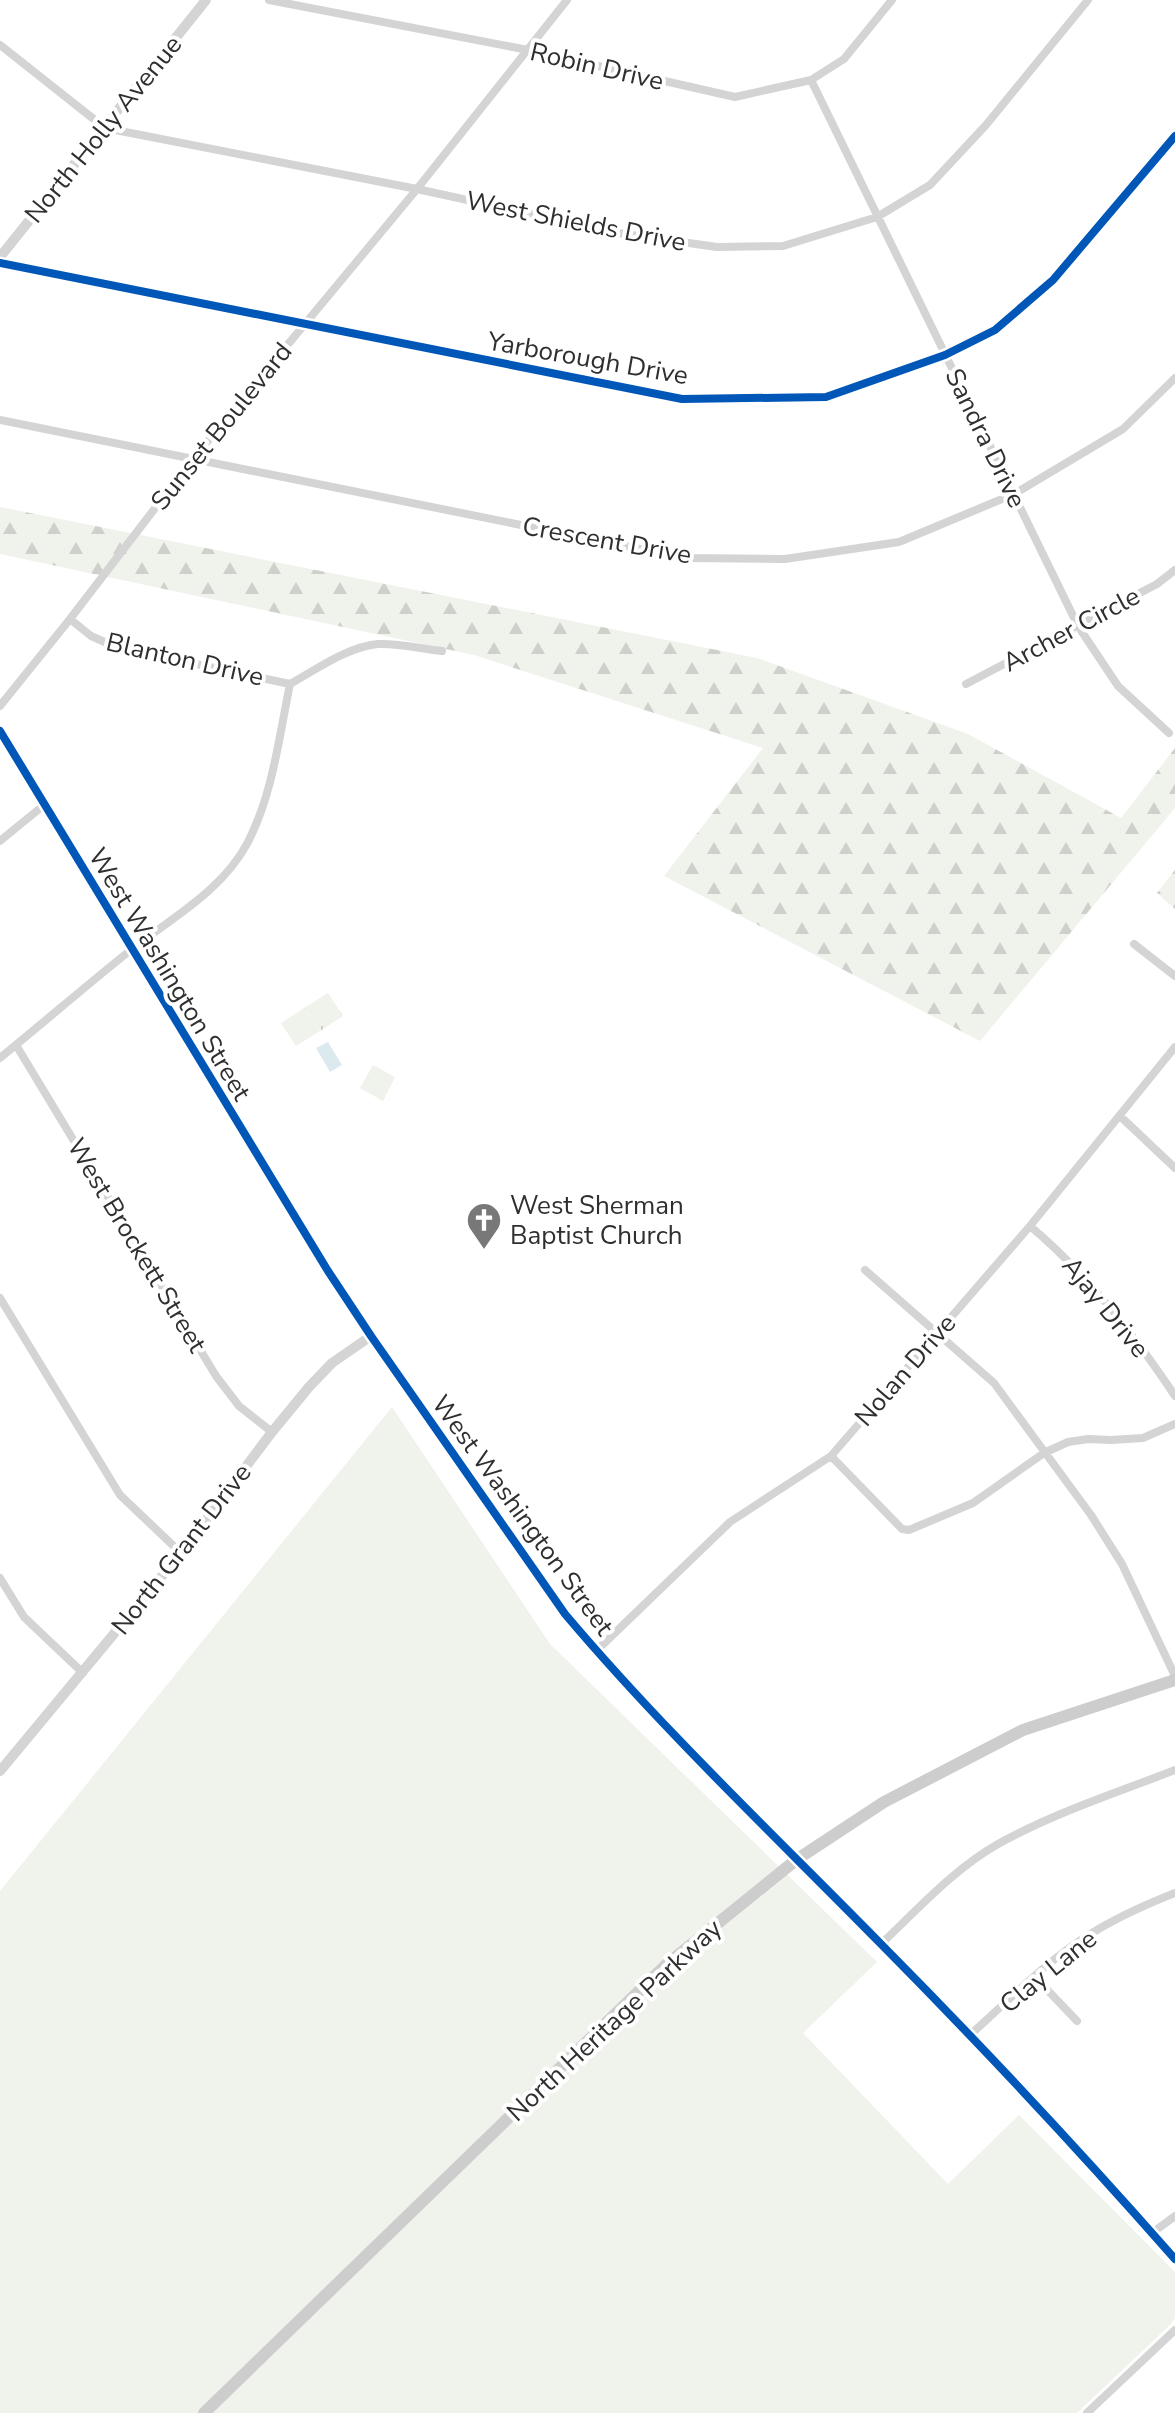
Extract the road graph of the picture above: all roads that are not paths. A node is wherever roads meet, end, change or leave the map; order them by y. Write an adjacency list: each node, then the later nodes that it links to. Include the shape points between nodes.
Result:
1 (206, 0): 9 (street, North Holly Avenue)
2 (269, 0): 7 (street, Robin Drive)
3 (567, 0): 7 (street, Sunset Boulevard)
4 (892, 0): 8 (street, Robin Drive, via 844,59)
5 (1088, 0): 12 (street, West Shields Drive, via 930,185)
6 (0, 45): 9 (street, West Shields Drive)
7 (528, 50): 8 (street, Robin Drive, via 735,97); 11 (street, Sunset Boulevard)
8 (811, 80): 12 (street, Sandra Drive)
9 (105, 128): 11 (street, West Shields Drive); 13 (street, North Holly Avenue)
10 (1175, 136): 16 (street, Yarborough Drive, via 1053,280 995,330)
11 (417, 189): 12 (street, West Shields Drive, via 618,233 717,247 783,246); 15 (street, Sunset Boulevard)
12 (877, 217): 16 (street, Sandra Drive)
13 (0, 257)
14 (0, 263): 15 (street, Yarborough Drive)
15 (303, 325): 16 (street, Yarborough Drive, via 682,399 826,397); 19 (street, Sunset Boulevard)
16 (945, 355): 20 (street, Sandra Drive)
17 (1175, 378): 20 (street, Crescent Drive, via 1123,429)
18 (0, 420): 19 (street, Crescent Drive)
19 (192, 460): 20 (street, Crescent Drive, via 685,558 785,559 899,542); 22 (street, Sunset Boulevard)
20 (1014, 494): 23 (street, Sandra Drive)
21 (1175, 570): 23 (street, Archer Circle)
22 (70, 619): 25 (street, Blanton Drive, via 116,647); 27 (street, Sunset Boulevard)
23 (1078, 626): 26 (street, Archer Circle); 29 (street, Sandra Drive, via 1118,686)
24 (442, 651): 25 (street, via 367,646)
25 (290, 684): 33 (street, Blanton Drive, via 268,790 247,844 217,883)
26 (966, 684)
27 (0, 706)
28 (0, 731): 30 (street, West Washington Street)
29 (1169, 733)
30 (44, 805): 31 (street); 33 (street, West Washington Street)
31 (0, 841)
32 (1134, 944): 34 (street)
33 (131, 950): 35 (street, Blanton Drive); 44 (street, West Washington Street)
34 (1175, 976)
35 (16, 1045): 37 (street, Blanton Drive); 47 (street, West Brockett Street, via 216,1376 239,1406)
36 (1175, 1047): 38 (street, Nolan Drive)
37 (0, 1058)
38 (1120, 1116): 39 (street); 40 (street, Nolan Drive)
39 (1175, 1168)
40 (1030, 1226): 43 (street, Nolan Drive); 45 (street, Ajay Drive, via 1089,1281)
41 (865, 1270): 43 (street)
42 (0, 1298): 50 (street, via 120,1495)
43 (937, 1332): 48 (street, via 994,1383); 49 (street, Nolan Drive)
44 (371, 1336): 47 (street, North Grant Drive, via 332,1363); 52 (street, West Washington Street, via 536,1574)
45 (1175, 1396)
46 (1175, 1424): 48 (street, via 1143,1438 1068,1442)
47 (272, 1432): 50 (street, North Grant Drive)
48 (1044, 1453): 49 (street, via 973,1503 909,1530 902,1529); 54 (street, via 1122,1564)
49 (831, 1456): 52 (street, Nolan Drive, via 730,1522)
50 (181, 1553): 53 (street, North Grant Drive)
51 (0, 1578): 53 (street, via 24,1617)
52 (596, 1651): 57 (street, West Washington Street)
53 (83, 1673): 56 (street, North Grant Drive)
54 (1175, 1678): 57 (main road, North Heritage Parkway, via 1023,1730 884,1802)
55 (1175, 1770): 59 (street, via 997,1844 950,1878)
56 (0, 1771)
57 (796, 1860): 59 (street, West Washington Street); 67 (main road, North Heritage Parkway, via 666,1965)
58 (1175, 1893): 60 (street, Clay Lane, via 1091,1933)
59 (881, 1944): 62 (street, West Washington Street)
60 (1035, 1977): 61 (street); 62 (street, Clay Lane)
61 (1077, 2021)
62 (969, 2036): 64 (street, West Washington Street)
63 (1175, 2216): 64 (street)
64 (1152, 2233): 65 (street, West Washington Street)
65 (1175, 2259)
66 (1175, 2330): 68 (street)
67 (204, 2413)
68 (1087, 2413)

